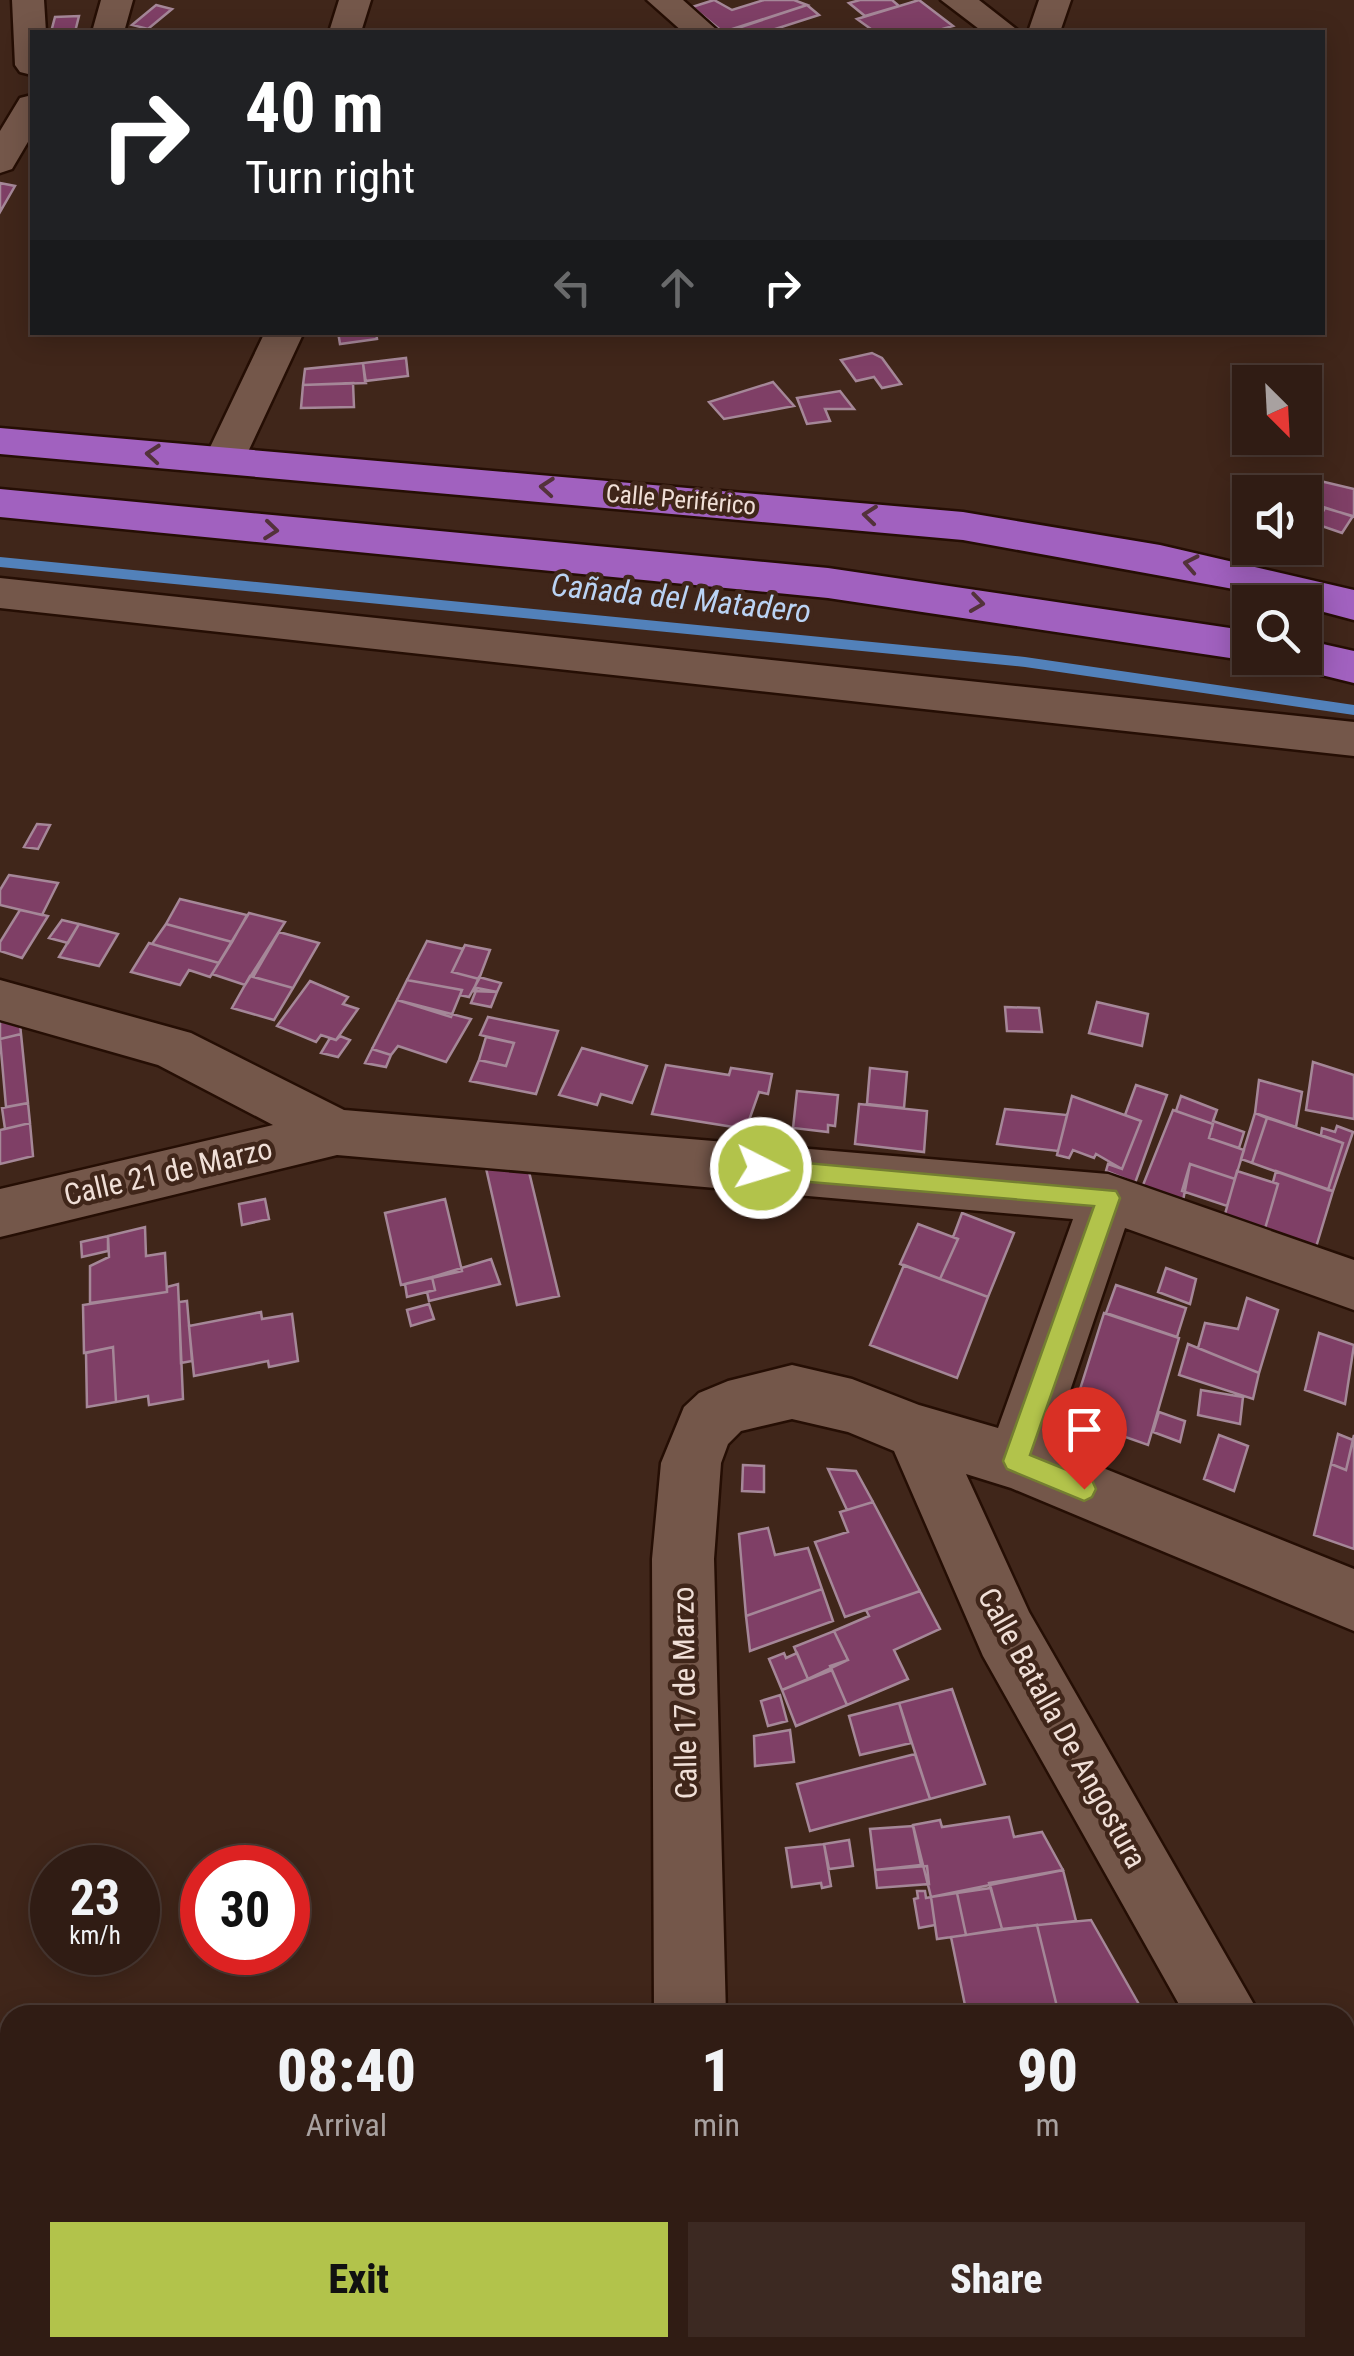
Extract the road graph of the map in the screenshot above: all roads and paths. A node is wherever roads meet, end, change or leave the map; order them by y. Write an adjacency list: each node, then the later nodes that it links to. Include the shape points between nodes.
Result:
1 (28, 0): 12 (street)
2 (117, 0): 7 (street)
3 (355, 0): 8 (street)
4 (663, 0): 9 (street)
5 (956, 0): 10 (street)
6 (1055, 0): 11 (street)
7 (109, 30)
8 (346, 30)
9 (700, 30)
10 (1001, 30)
11 (1045, 30)
12 (30, 32)
13 (30, 109): 14 (street)
14 (0, 162)
15 (284, 335): 17 (street)
16 (0, 441): 17 (highway, Calle Periférico, one-way to 16)
17 (225, 460): 20 (highway, Calle Periférico, one-way to 17, via 1191,564 964,526)
18 (0, 504): 21 (highway, one-way to 21, via 828,583)
19 (0, 593): 24 (street)
20 (1354, 604)
21 (1232, 643)
22 (1322, 660): 23 (highway)
23 (1354, 667)
24 (1354, 738)
25 (0, 1000): 26 (street, via 172,1048)
26 (336, 1132): 27 (street); 28 (street, Calle 21 de Marzo)
27 (1108, 1198): 29 (street); 31 (street)
28 (0, 1213)
29 (1354, 1285)
30 (916, 1432): 31 (street); 33 (street, Calle 17 de Marzo, via 852,1406 792,1392 749,1400 705,1427 691,1463 684,1559); 34 (street, Calle Batalla De Angostura, via 1006,1634)
31 (1016, 1461): 32 (street)
32 (1354, 1600)
33 (690, 2005)
34 (1218, 2005)

